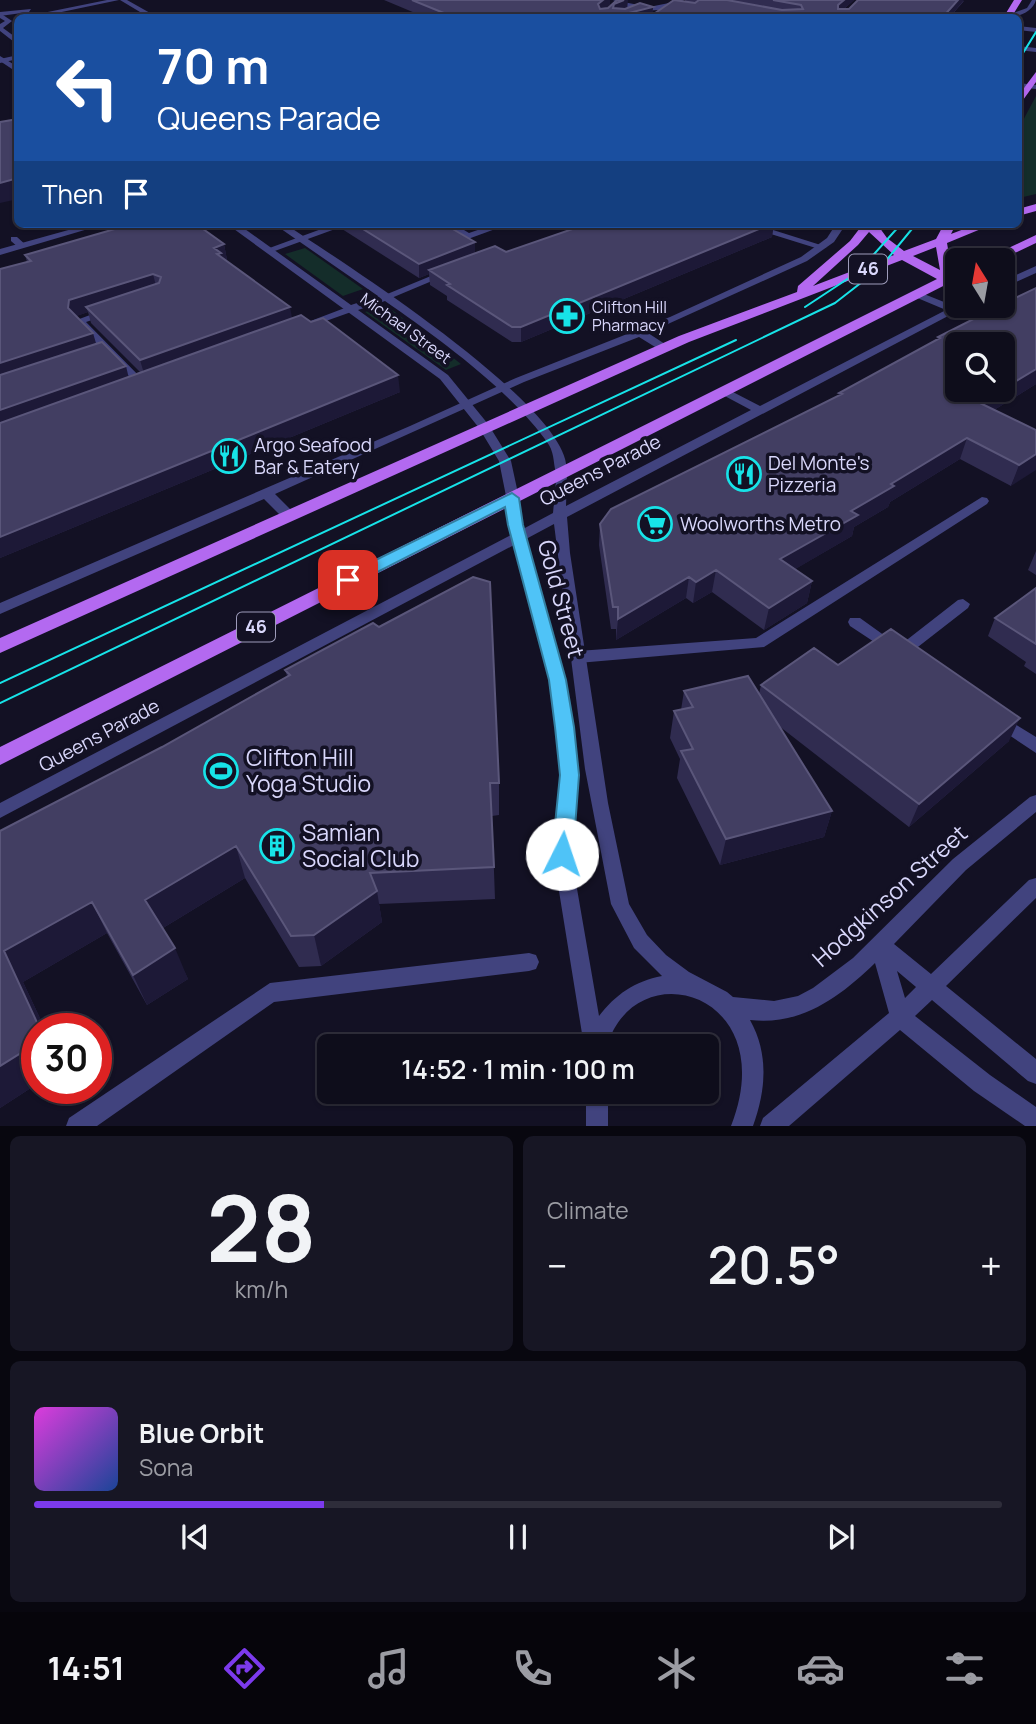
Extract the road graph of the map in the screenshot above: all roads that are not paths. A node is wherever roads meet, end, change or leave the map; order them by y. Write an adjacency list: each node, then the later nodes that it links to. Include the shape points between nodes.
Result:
1 (85, 0): 9 (street)
2 (116, 0): 10 (street)
3 (123, 0): 11 (street)
4 (1035, 0): 12 (street)
5 (684, 2): 7 (street)
6 (617, 3): 7 (street)
7 (645, 8): 8 (street)
8 (629, 13)
9 (0, 14): 14 (street)
10 (41, 14)
11 (149, 14)
12 (1016, 14)
13 (14, 20): 14 (street)
14 (9, 21): 15 (street)
15 (0, 28): 16 (street)
16 (14, 40)
17 (1031, 82): 18 (main road)
18 (1022, 97)
19 (57, 228): 36 (street)
20 (83, 228): 36 (street)
21 (238, 228): 39 (street, Michael Street)
22 (285, 228): 32 (street, Michael Street)
23 (333, 228): 32 (street)
24 (454, 228): 25 (street, via 468,236)
25 (492, 228)
26 (758, 228): 37 (street)
27 (838, 228): 37 (street)
28 (866, 228): 50 (main road)
29 (872, 228): 42 (main road, via 877,237)
30 (948, 228): 34 (main road)
31 (976, 228): 34 (main road, 46)
32 (301, 239): 39 (street); 49 (street, Michael Street)
33 (1036, 239): 38 (main road)
34 (941, 241): 41 (main road); 42 (main road, 46)
35 (0, 243): 36 (street)
36 (18, 243): 40 (street)
37 (822, 247): 56 (street)
38 (1015, 248)
39 (269, 250): 53 (street, Michael Street)
40 (0, 252)
41 (945, 254)
42 (904, 255): 45 (main road); 50 (main road, 46)
43 (1036, 269): 46 (street)
44 (454, 270): 49 (street)
45 (945, 273)
46 (1015, 279)
47 (945, 280): 48 (main road, 46)
48 (919, 295): 51 (street); 64 (main road, Queens Parade / 46)
49 (385, 296): 53 (street); 62 (street, Michael Street)
50 (794, 296): 57 (main road, 46)
51 (945, 304)
52 (118, 308): 58 (street, via 79,321)
53 (350, 309): 55 (street); 65 (street, Michael Street, via 444,377)
54 (945, 315): 67 (street, Queens Parade)
55 (292, 330)
56 (640, 333): 57 (street); 62 (street)
57 (664, 348): 66 (main road, 46)
58 (110, 352): 59 (street); 61 (street)
59 (98, 356)
60 (155, 380): 61 (street)
61 (142, 385): 63 (street)
62 (503, 387): 65 (street); 66 (street, Michael Street)
63 (129, 390)
64 (725, 392): 67 (street); 69 (main road, Queens Parade / 46)
65 (466, 405): 68 (street, Michael Street); 70 (street)
66 (526, 408): 68 (main road, 46); 69 (street, Michael Street, via 556,446)
67 (762, 411): 73 (street, Queens Parade)
68 (484, 427): 71 (street, Michael Street, via 505,461); 74 (main road, 46)
69 (562, 473): 71 (main road, Queens Parade / 46); 73 (street, Gold Street)
70 (267, 494): 74 (street); 77 (street)
71 (512, 498): 75 (street, Gold Street); 83 (main road, Queens Parade / 46)
72 (982, 501): 80 (street, via 759,643)
73 (559, 515): 75 (street, Queens Parade); 80 (street, Gold Street)
74 (289, 516): 79 (main road, 46)
75 (518, 537): 85 (street, Queens Parade); 93 (street, Gold Street, via 558,680 569,768 562,854)
76 (963, 604): 78 (street, via 905,657)
77 (0, 609)
78 (855, 622)
79 (0, 646)
80 (578, 657): 89 (street, Gold Street, via 620,905 648,951)
81 (990, 715): 82 (street)
82 (1036, 746)
83 (0, 757)
84 (1036, 802): 87 (street, Hodgkinson Street, via 951,873)
85 (0, 811)
86 (1036, 886): 90 (street)
87 (879, 944): 90 (street); 91 (street, Hodgkinson Street, via 831,987 802,1005 761,1012); 92 (street)
88 (529, 962): 98 (street, via 270,993)
89 (694, 986): 91 (street, Gold Street); 94 (street, via 661,985 630,998)
90 (932, 988): 92 (street); 95 (street)
91 (728, 1006): 100 (street, via 746,1031 755,1061 754,1086)
92 (901, 1017): 97 (street); 101 (street)
93 (593, 1034)
94 (601, 1034)
95 (1036, 1073)
96 (597, 1104): 99 (street)
97 (1036, 1120)
98 (77, 1125)
99 (597, 1125)
100 (742, 1125)
101 (771, 1125)

